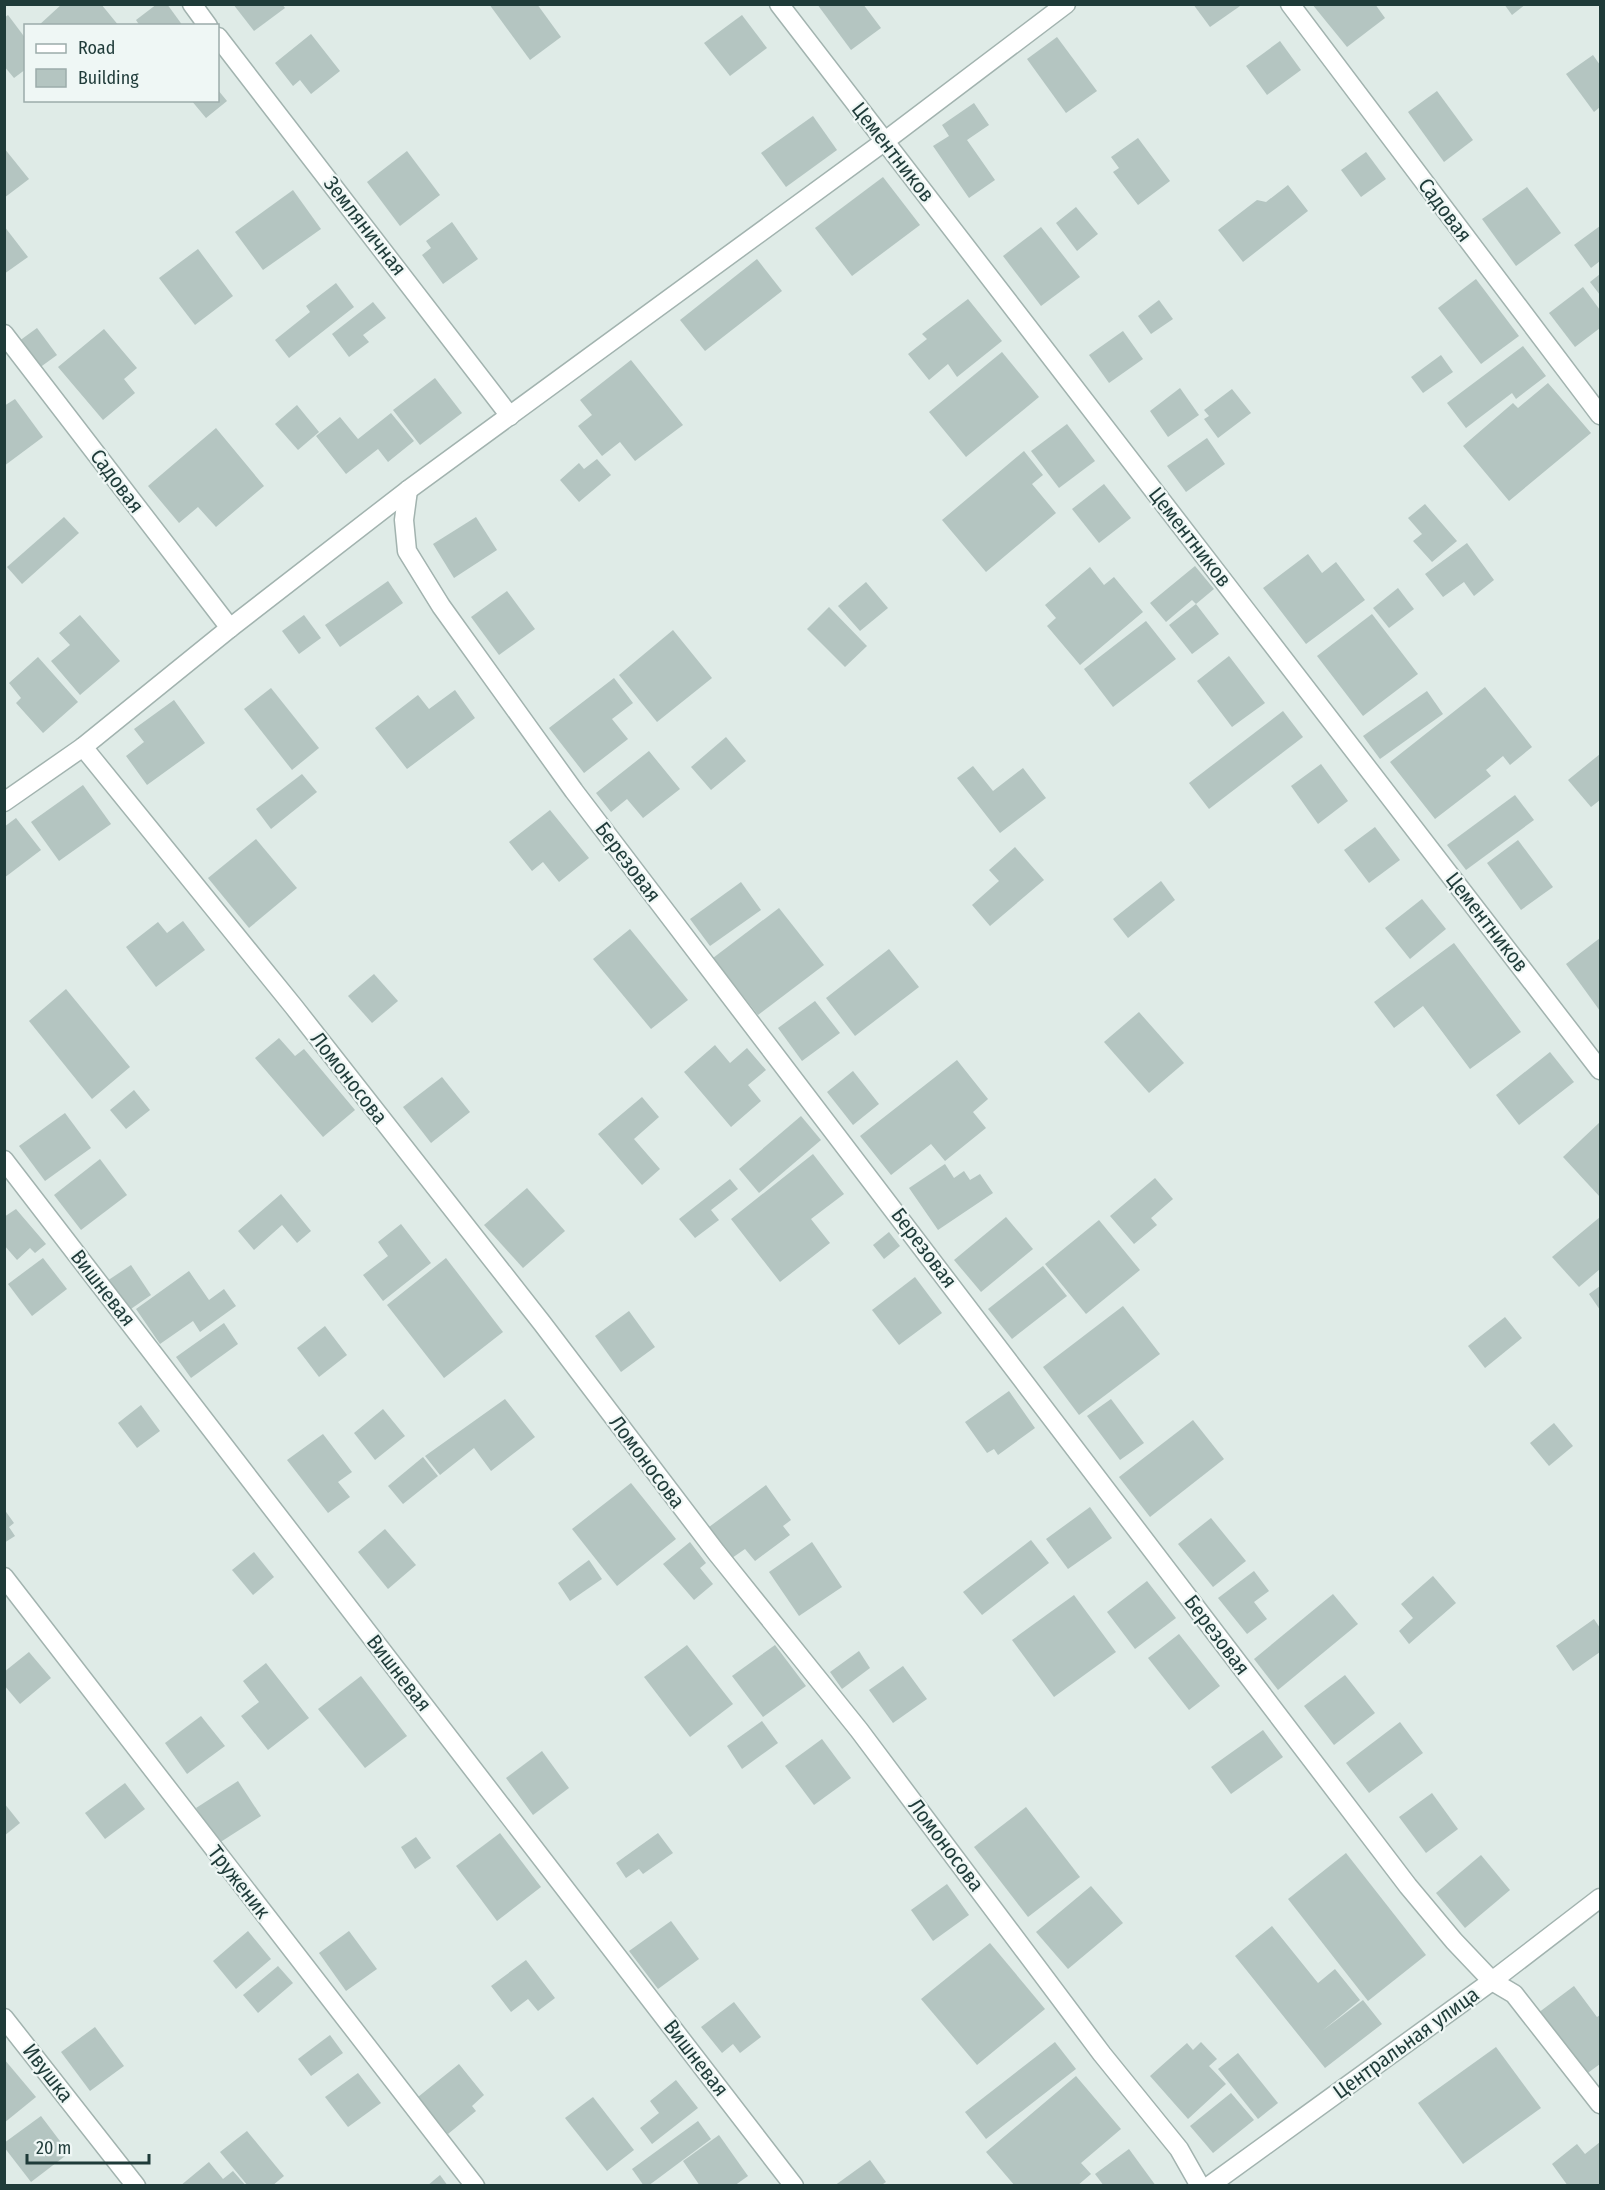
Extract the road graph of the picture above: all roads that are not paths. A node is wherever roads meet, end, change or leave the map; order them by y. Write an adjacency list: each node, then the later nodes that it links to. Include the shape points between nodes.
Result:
1 (192, 4): 5 (street)
2 (779, 4): 7 (street, Цементников)
3 (1066, 4): 7 (street)
4 (1290, 4): 9 (street, Садовая)
5 (207, 24)
6 (219, 38): 10 (street, Земляничная)
7 (885, 141): 10 (street); 15 (street, Цементников)
8 (4, 334): 12 (street, Садовая)
9 (1600, 415)
10 (510, 416): 11 (street)
11 (408, 490): 12 (street); 19 (street, Березовая, via 404,520 407,551 441,606 574,791 1408,1886)
12 (230, 628): 13 (street)
13 (83, 747): 14 (street); 25 (street, Ломоносова, via 294,1007 716,1552 859,1730 1102,2054 1179,2149)
14 (4, 802)
15 (1600, 1070)
16 (4, 1160): 24 (street, Вишневая)
17 (4, 1577): 23 (street, Труженик)
18 (1600, 1898): 19 (street, Центральная улица)
19 (1492, 1981): 21 (street, Березовая, via 1514,1994); 26 (street, Центральная улица)
20 (4, 2018): 22 (street, Ивушка)
21 (1600, 2104)
22 (136, 2186)
23 (475, 2186)
24 (794, 2186)
25 (1200, 2186)
26 (1209, 2186)

